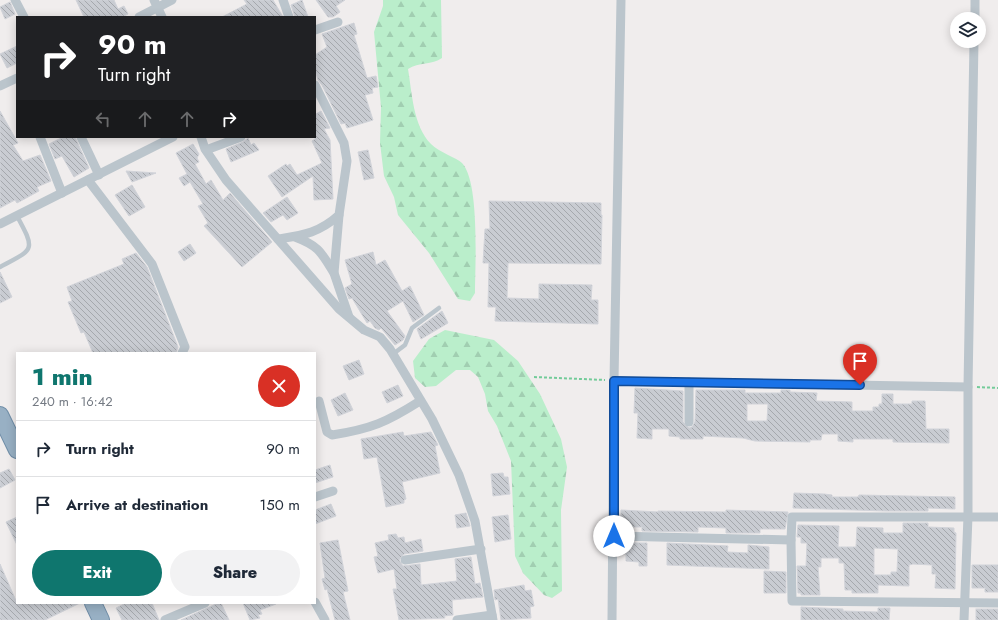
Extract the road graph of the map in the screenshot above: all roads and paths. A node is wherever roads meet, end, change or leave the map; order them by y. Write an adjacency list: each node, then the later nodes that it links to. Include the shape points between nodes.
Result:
1 (15, 0): 8 (street)
2 (172, 0): 6 (street)
3 (621, 0): 39 (street)
4 (975, 0): 7 (street)
5 (285, 1): 11 (street)
6 (156, 4): 9 (street); 10 (street)
7 (975, 12)
8 (23, 16)
9 (139, 16)
10 (162, 16)
11 (290, 16)
12 (338, 22): 13 (street)
13 (316, 30)
14 (974, 48): 41 (street)
15 (16, 78): 16 (street)
16 (0, 86)
17 (316, 87): 27 (street, via 344,143 347,161)
18 (40, 138): 26 (street)
19 (81, 138): 24 (street)
20 (171, 138): 24 (street)
21 (201, 138): 23 (street)
22 (238, 138): 23 (street)
23 (206, 150): 31 (street, via 226,180)
24 (99, 175): 25 (street)
25 (88, 180): 26 (street); 36 (street, via 152,264 186,348)
26 (62, 193): 28 (street)
27 (339, 215): 30 (street, via 327,226); 33 (street)
28 (17, 216): 29 (street); 32 (lane, via 30,239 30,245 25,254)
29 (0, 224)
30 (294, 237): 31 (street); 33 (street, via 312,244)
31 (278, 239): 35 (street, via 339,309)
32 (0, 267)
33 (334, 273): 35 (street)
34 (439, 308): 37 (lane, via 412,328 405,345)
35 (349, 317): 37 (street, via 364,330 380,337)
36 (183, 352)
37 (393, 354): 44 (street)
38 (534, 377): 39 (path)
39 (614, 381): 40 (street); 52 (street)
40 (689, 382): 41 (street); 46 (street)
41 (968, 387): 42 (path); 50 (street)
42 (998, 388)
43 (319, 401): 44 (street, via 327,432 332,435 370,428 392,419)
44 (420, 401): 54 (street, via 459,476 475,522)
45 (0, 415): 47 (highway)
46 (689, 422)
47 (16, 448)
48 (333, 491): 49 (street)
49 (316, 497)
50 (968, 516): 51 (street); 53 (street, via 792,517); 56 (street)
51 (998, 517)
52 (614, 536): 53 (street); 66 (street)
53 (791, 540): 56 (street, via 792,601)
54 (481, 549): 55 (street); 61 (street)
55 (405, 560)
56 (965, 603): 57 (street); 67 (street)
57 (998, 603)
58 (93, 604): 62 (highway)
59 (203, 604): 63 (street)
60 (316, 604): 64 (street)
61 (492, 618): 65 (street)
62 (101, 620)
63 (165, 620)
64 (324, 620)
65 (456, 620)
66 (612, 620)
67 (964, 620)

